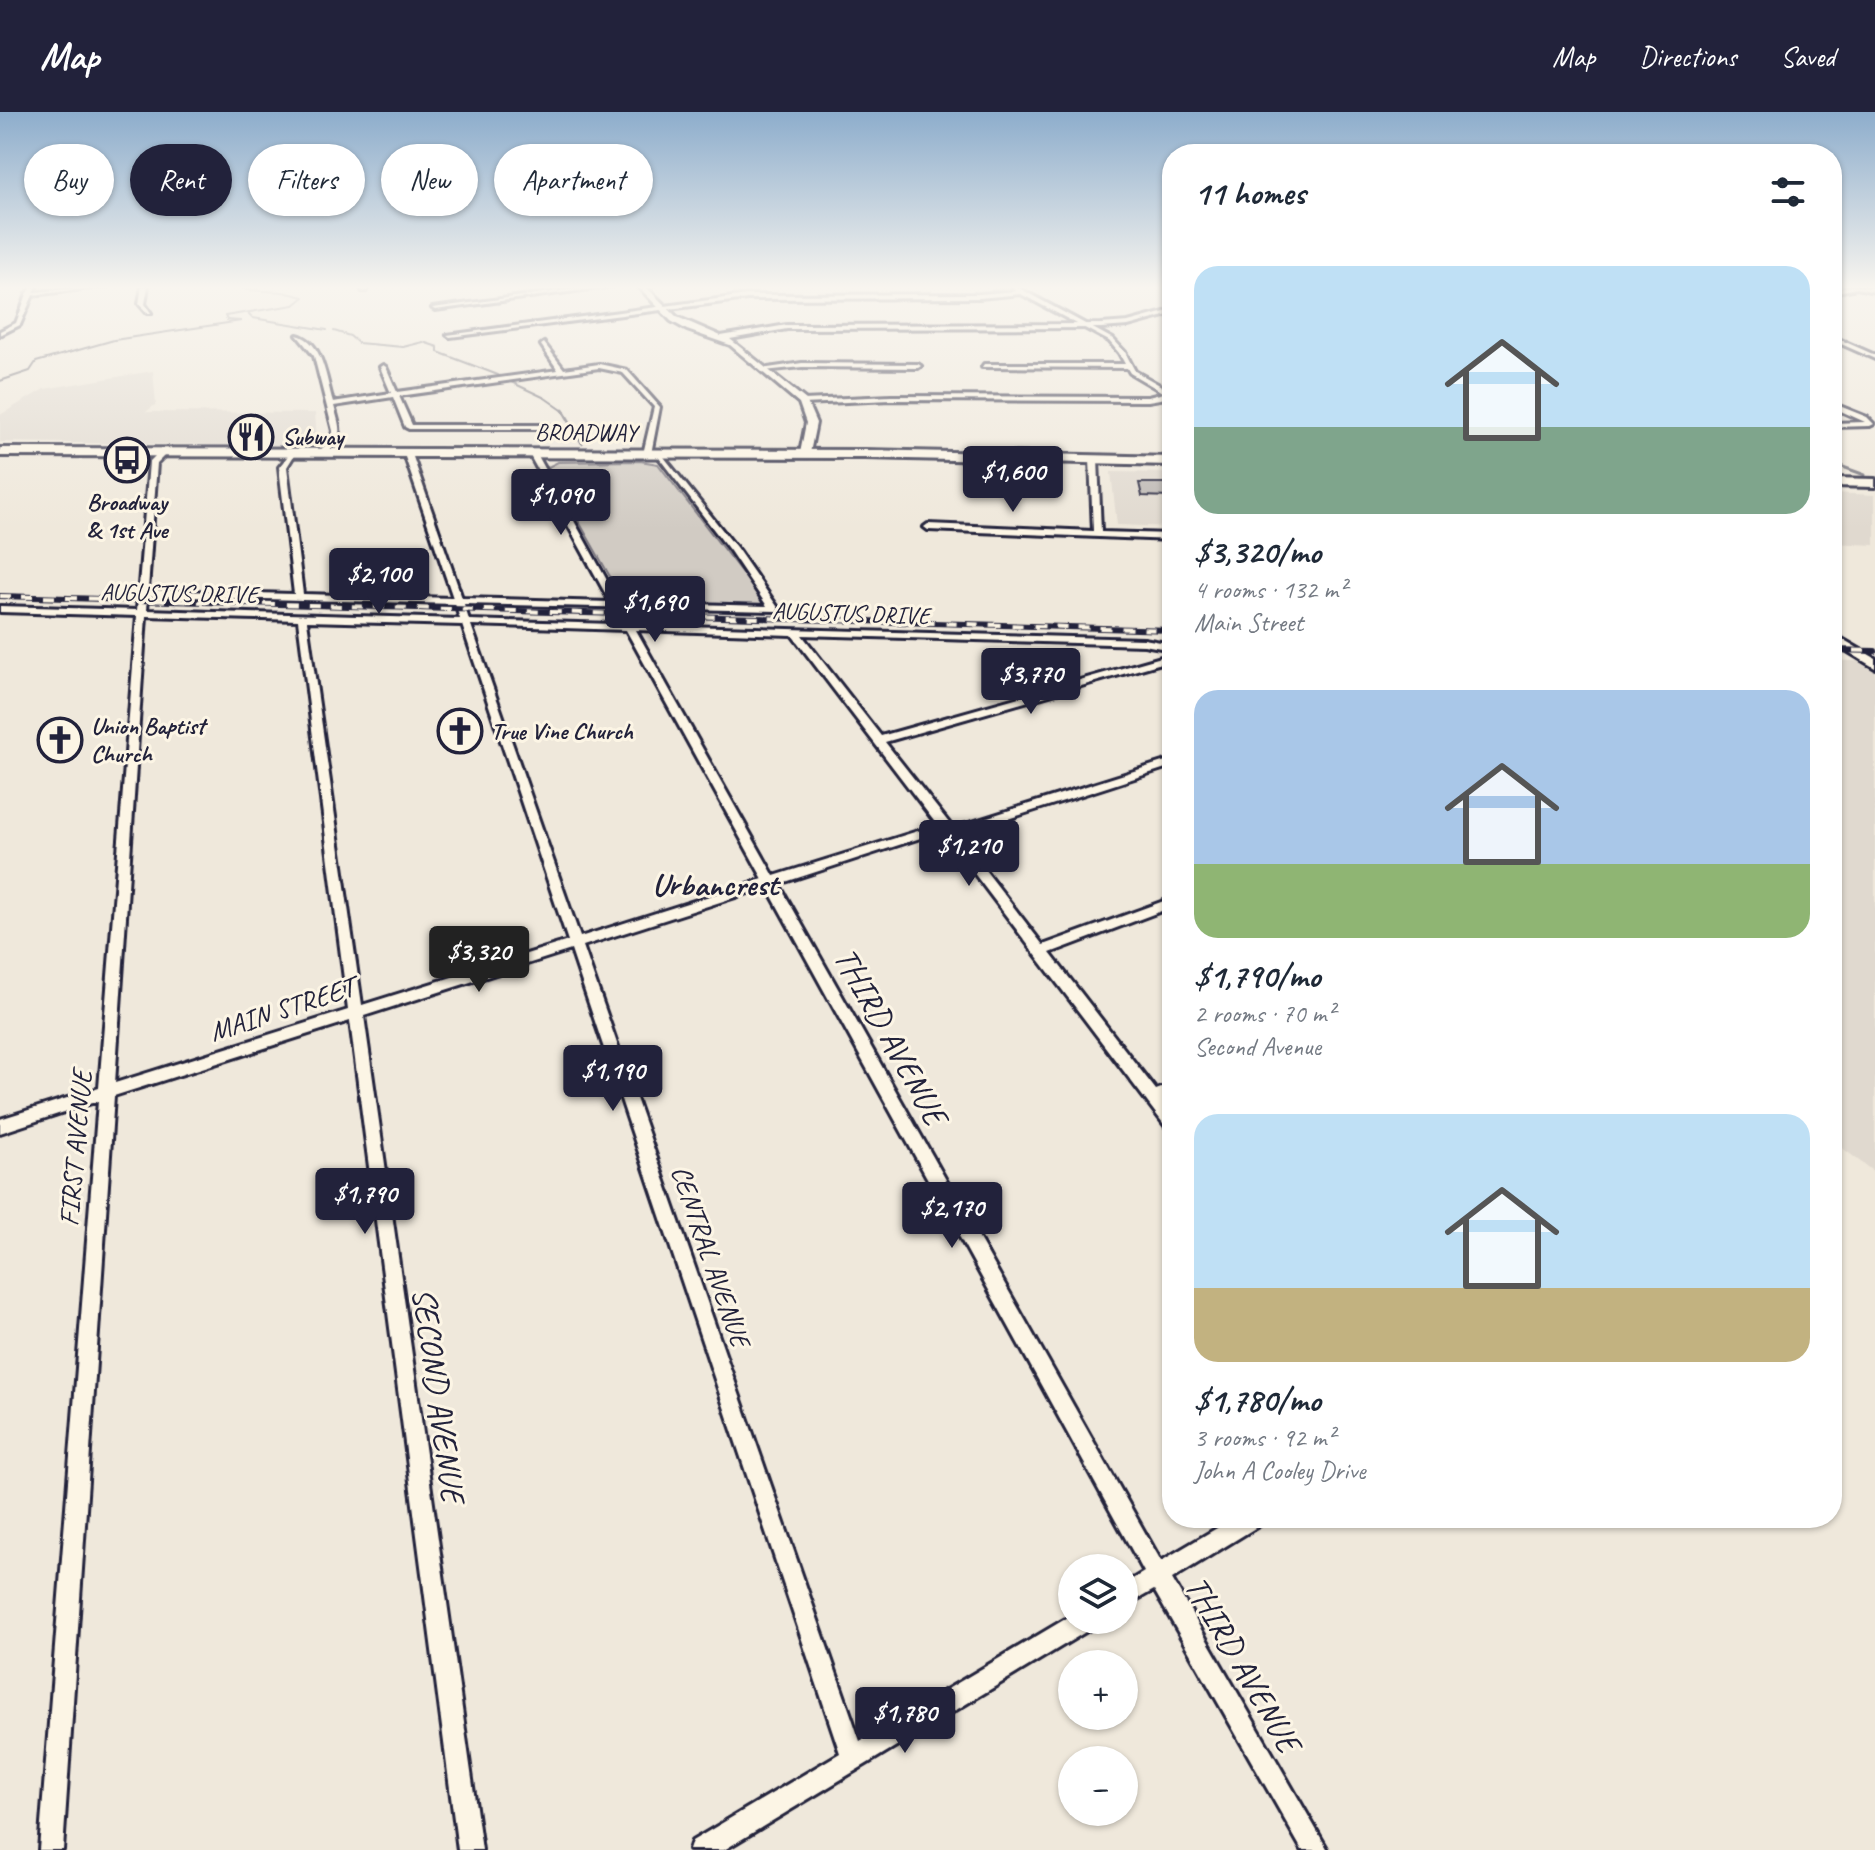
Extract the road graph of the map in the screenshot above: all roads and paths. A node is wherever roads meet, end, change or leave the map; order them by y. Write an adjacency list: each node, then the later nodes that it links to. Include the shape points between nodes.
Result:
1 (320, 367): 15 (street)
2 (383, 367): 12 (street)
3 (559, 367): 10 (street)
4 (588, 367): 10 (street)
5 (603, 367): 26 (street, via 630,375 657,407)
6 (762, 367): 9 (street)
7 (782, 367): 9 (street)
8 (1128, 367): 11 (street)
9 (764, 369): 14 (street)
10 (561, 370): 12 (street)
11 (1162, 389)
12 (393, 395): 15 (street); 18 (street, via 409,427)
13 (1162, 396): 14 (street)
14 (803, 402): 20 (street, via 811,423)
15 (330, 404): 23 (street, via 337,436)
16 (1842, 409): 17 (street, via 1870,424)
17 (1842, 425)
18 (546, 427)
19 (0, 452): 21 (main road, BROADWAY)
20 (805, 453): 27 (main road, BROADWAY); 28 (main road, BROADWAY)
21 (162, 454): 22 (main road, BROADWAY); 35 (street, FIRST AVENUE, via 153,462)
22 (291, 454): 23 (main road, BROADWAY); 36 (street, via 283,467)
23 (321, 454): 24 (main road, BROADWAY)
24 (408, 454): 25 (main road, BROADWAY); 37 (street, CENTRAL AVENUE)
25 (533, 454): 26 (main road, BROADWAY); 38 (street)
26 (647, 454): 27 (main road, BROADWAY)
27 (660, 454): 38 (street, via 774,609)
28 (1094, 459): 29 (main road, BROADWAY); 33 (street)
29 (1162, 461)
30 (1842, 482): 31 (main road)
31 (1875, 483)
32 (928, 527): 33 (street)
33 (1097, 534): 34 (street)
34 (1162, 537)
35 (143, 593): 36 (street); 40 (street, FIRST AVENUE)
36 (299, 597): 37 (street)
37 (457, 601): 38 (street); 42 (street, CENTRAL AVENUE)
38 (616, 605)
39 (0, 609): 40 (street, AUGUSTUS DRIVE)
40 (142, 613): 41 (street, AUGUSTUS DRIVE); 57 (street, FIRST AVENUE)
41 (302, 616): 42 (street, AUGUSTUS DRIVE); 56 (street, SECOND AVENUE)
42 (464, 621): 43 (street, AUGUSTUS DRIVE); 54 (street, CENTRAL AVENUE)
43 (629, 627): 44 (street, AUGUSTUS DRIVE); 52 (street, THIRD AVENUE)
44 (795, 632): 46 (street, AUGUSTUS DRIVE); 49 (street)
45 (1842, 643): 48 (street)
46 (1162, 645)
47 (1162, 660): 49 (street)
48 (1875, 664)
49 (880, 740): 51 (street)
50 (1162, 765): 51 (street, MAIN STREET)
51 (949, 830): 52 (street, MAIN STREET); 55 (street)
52 (772, 882): 54 (street, MAIN STREET); 63 (street, THIRD AVENUE)
53 (1162, 906): 55 (street)
54 (576, 943): 56 (street, MAIN STREET); 66 (street, CENTRAL AVENUE)
55 (1041, 951): 59 (street)
56 (356, 1013): 57 (street, MAIN STREET); 68 (street, SECOND AVENUE)
57 (106, 1092): 61 (street, MAIN STREET); 67 (street, FIRST AVENUE)
58 (1162, 1094): 59 (street)
59 (1154, 1098): 60 (street)
60 (1162, 1109)
61 (0, 1126)
62 (1237, 1528): 63 (street)
63 (1158, 1576): 64 (street); 70 (street, THIRD AVENUE)
64 (1138, 1588)
65 (1061, 1634): 66 (street)
66 (854, 1758): 69 (street)
67 (51, 1850)
68 (470, 1850)
69 (701, 1850)
70 (1316, 1850)

